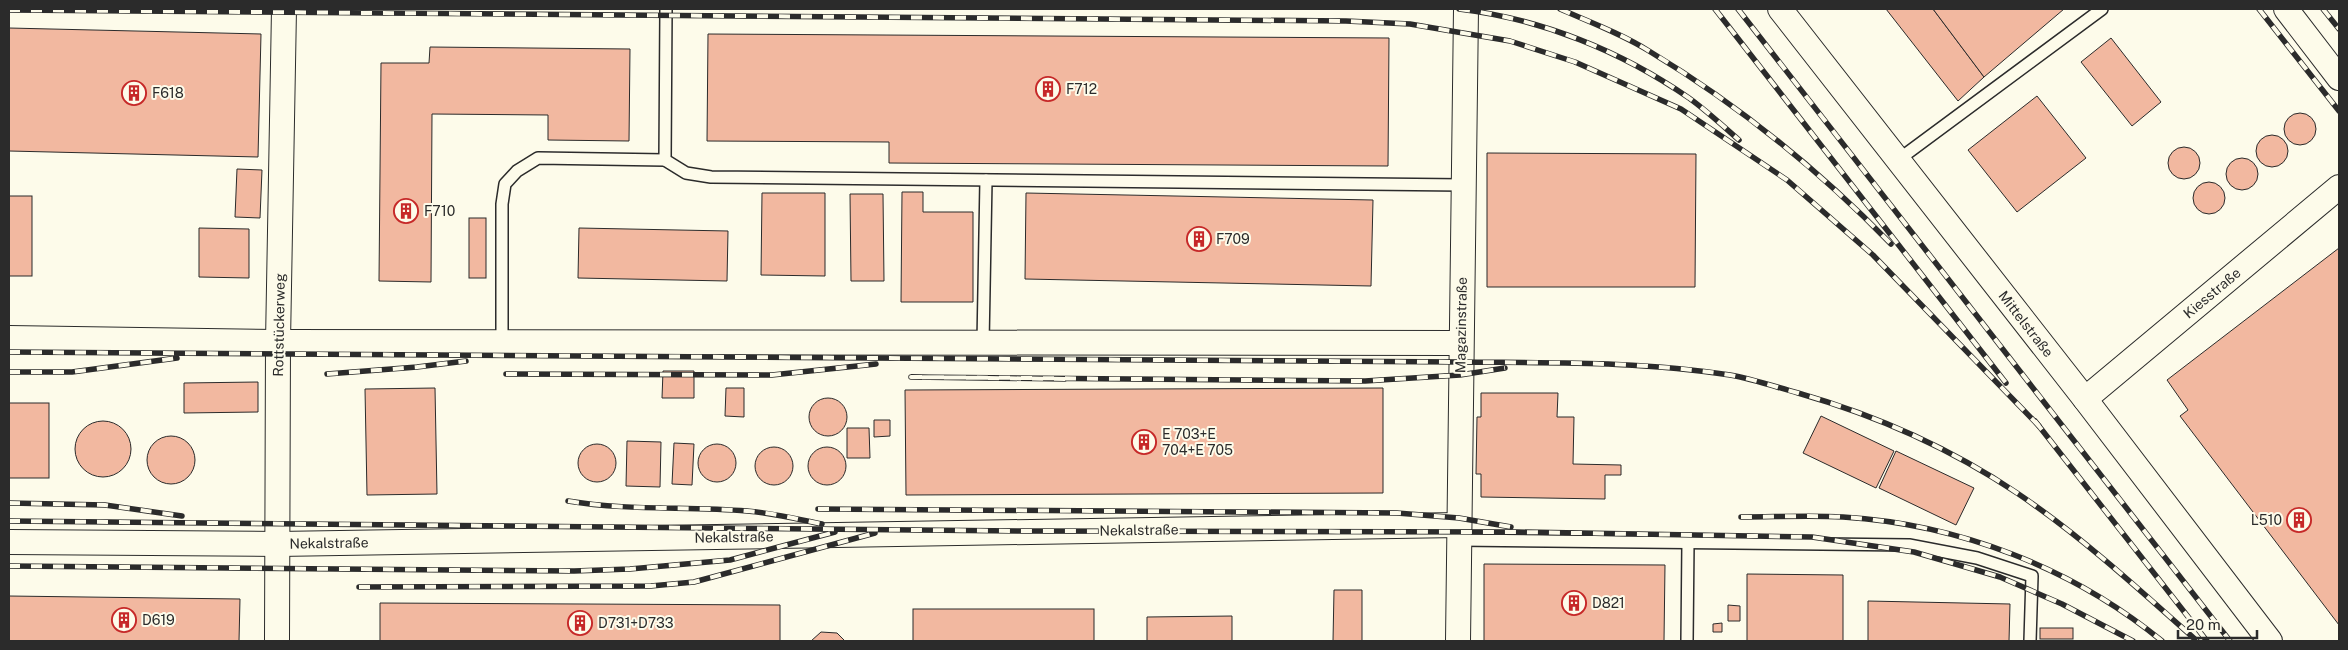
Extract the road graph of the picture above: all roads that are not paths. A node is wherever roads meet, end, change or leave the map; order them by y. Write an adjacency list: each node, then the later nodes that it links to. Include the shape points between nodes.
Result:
1 (284, 9): 14 (street, Rottstückerweg)
2 (666, 9): 8 (lane)
3 (1466, 9): 11 (street, Magazinstraße)
4 (1780, 9): 9 (street, Mittelstraße)
5 (2102, 9): 9 (lane)
6 (2286, 9): 7 (street)
7 (2339, 78)
8 (665, 160): 10 (lane, via 686,173 711,177); 15 (lane, via 538,158 517,171 505,184 502,204)
9 (1898, 160): 18 (street, Mittelstraße)
10 (986, 180): 11 (lane); 16 (lane)
11 (1463, 185): 17 (street, Magazinstraße)
12 (2339, 187): 18 (street, Kiesstraße)
13 (9, 338): 14 (street)
14 (278, 342): 15 (street); 22 (street, Rottstückerweg)
15 (502, 342): 16 (street)
16 (984, 343): 17 (street)
17 (1460, 343): 19 (street, Magazinstraße)
18 (2085, 399): 27 (street, Mittelstraße)
19 (1459, 532): 21 (lane); 22 (street, Nekalstraße); 24 (street, Magazinstraße)
20 (9, 542): 22 (street, Nekalstraße)
21 (1688, 542): 25 (lane); 26 (lane, via 1909,545 1977,558 2032,576)
22 (278, 544): 23 (street, Rottstückerweg)
23 (277, 641)
24 (1458, 641)
25 (1688, 641)
26 (2030, 641)
27 (2270, 641)

